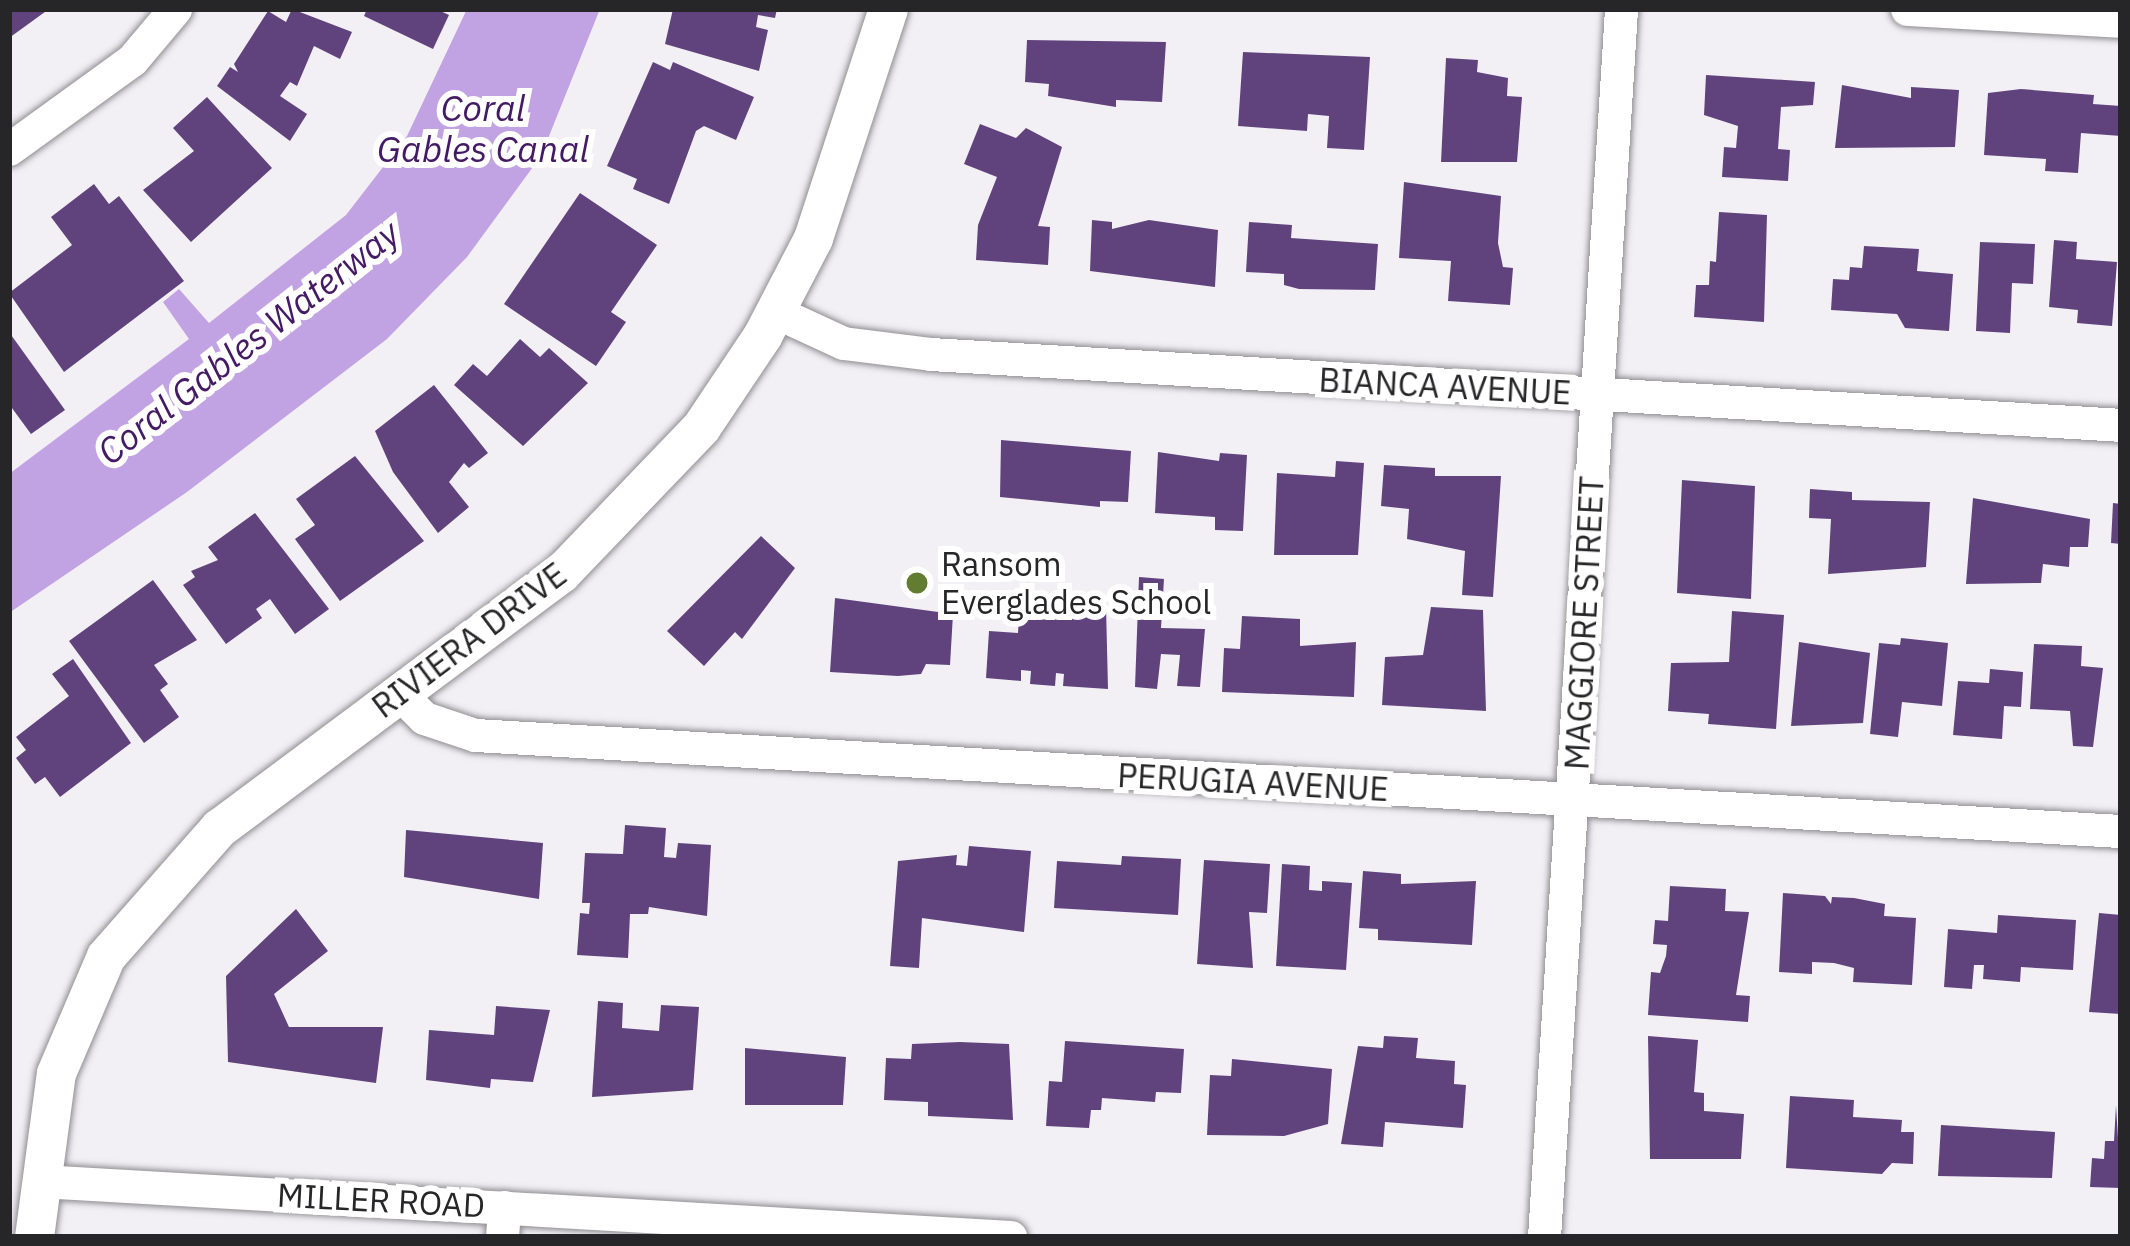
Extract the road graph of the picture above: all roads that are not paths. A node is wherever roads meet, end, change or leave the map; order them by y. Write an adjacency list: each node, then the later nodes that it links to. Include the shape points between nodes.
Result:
1 (175, 9): 6 (street, via 132,60)
2 (889, 9): 7 (street, RIVIERA DRIVE, via 834,184)
3 (1622, 9): 8 (street, MAGGIORE STREET)
4 (1907, 9): 5 (street)
5 (2121, 21)
6 (9, 149)
7 (776, 312): 8 (street, BIANCA AVENUE, via 843,343 904,352); 10 (street, RIVIERA DRIVE, via 701,427 618,520 527,601)
8 (1598, 395): 9 (street, BIANCA AVENUE); 11 (street, MAGGIORE STREET)
9 (2121, 425)
10 (399, 693): 11 (street, PERUGIA AVENUE, via 424,718 476,735); 13 (street, RIVIERA DRIVE, via 219,828 122,934 63,1048)
11 (1573, 801): 12 (street, PERUGIA AVENUE); 17 (street, MAGGIORE STREET)
12 (2121, 831)
13 (40, 1181): 14 (street, MILLER ROAD); 15 (street, RIVIERA DRIVE)
14 (503, 1222): 16 (street, MILLER ROAD)
15 (34, 1237)
16 (1010, 1237)
17 (1544, 1237)

